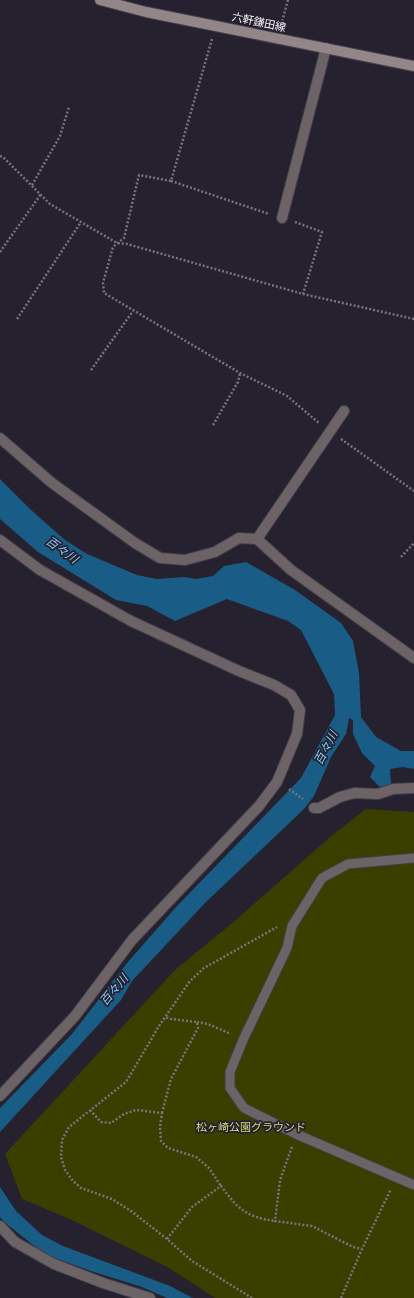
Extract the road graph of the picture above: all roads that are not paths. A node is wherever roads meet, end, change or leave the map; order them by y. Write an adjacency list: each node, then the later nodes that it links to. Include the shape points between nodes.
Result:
1 (100, 0): 2 (main road, 六軒鎌田線, via 146,12)
2 (326, 48): 3 (main road, 六軒鎌田線); 4 (street)
3 (414, 66)
4 (282, 218)
5 (344, 411): 7 (street)
6 (0, 438): 7 (street, via 52,483 160,558 185,560 215,552 239,538)
7 (257, 539): 9 (street, via 291,570)
8 (0, 540): 13 (street, via 40,570 131,621 274,685 291,695 300,710 297,734 277,782 259,806 132,940 75,1016)
9 (414, 658)
10 (414, 788): 11 (street, via 393,789 378,794 354,793)
11 (314, 808)
12 (414, 858): 14 (lane, via 348,864 322,878 292,926 287,948 230,1072 230,1088 244,1108 296,1134)
13 (0, 1096)
14 (414, 1185)
15 (0, 1226): 16 (street, via 15,1242 54,1264)
16 (150, 1298)

